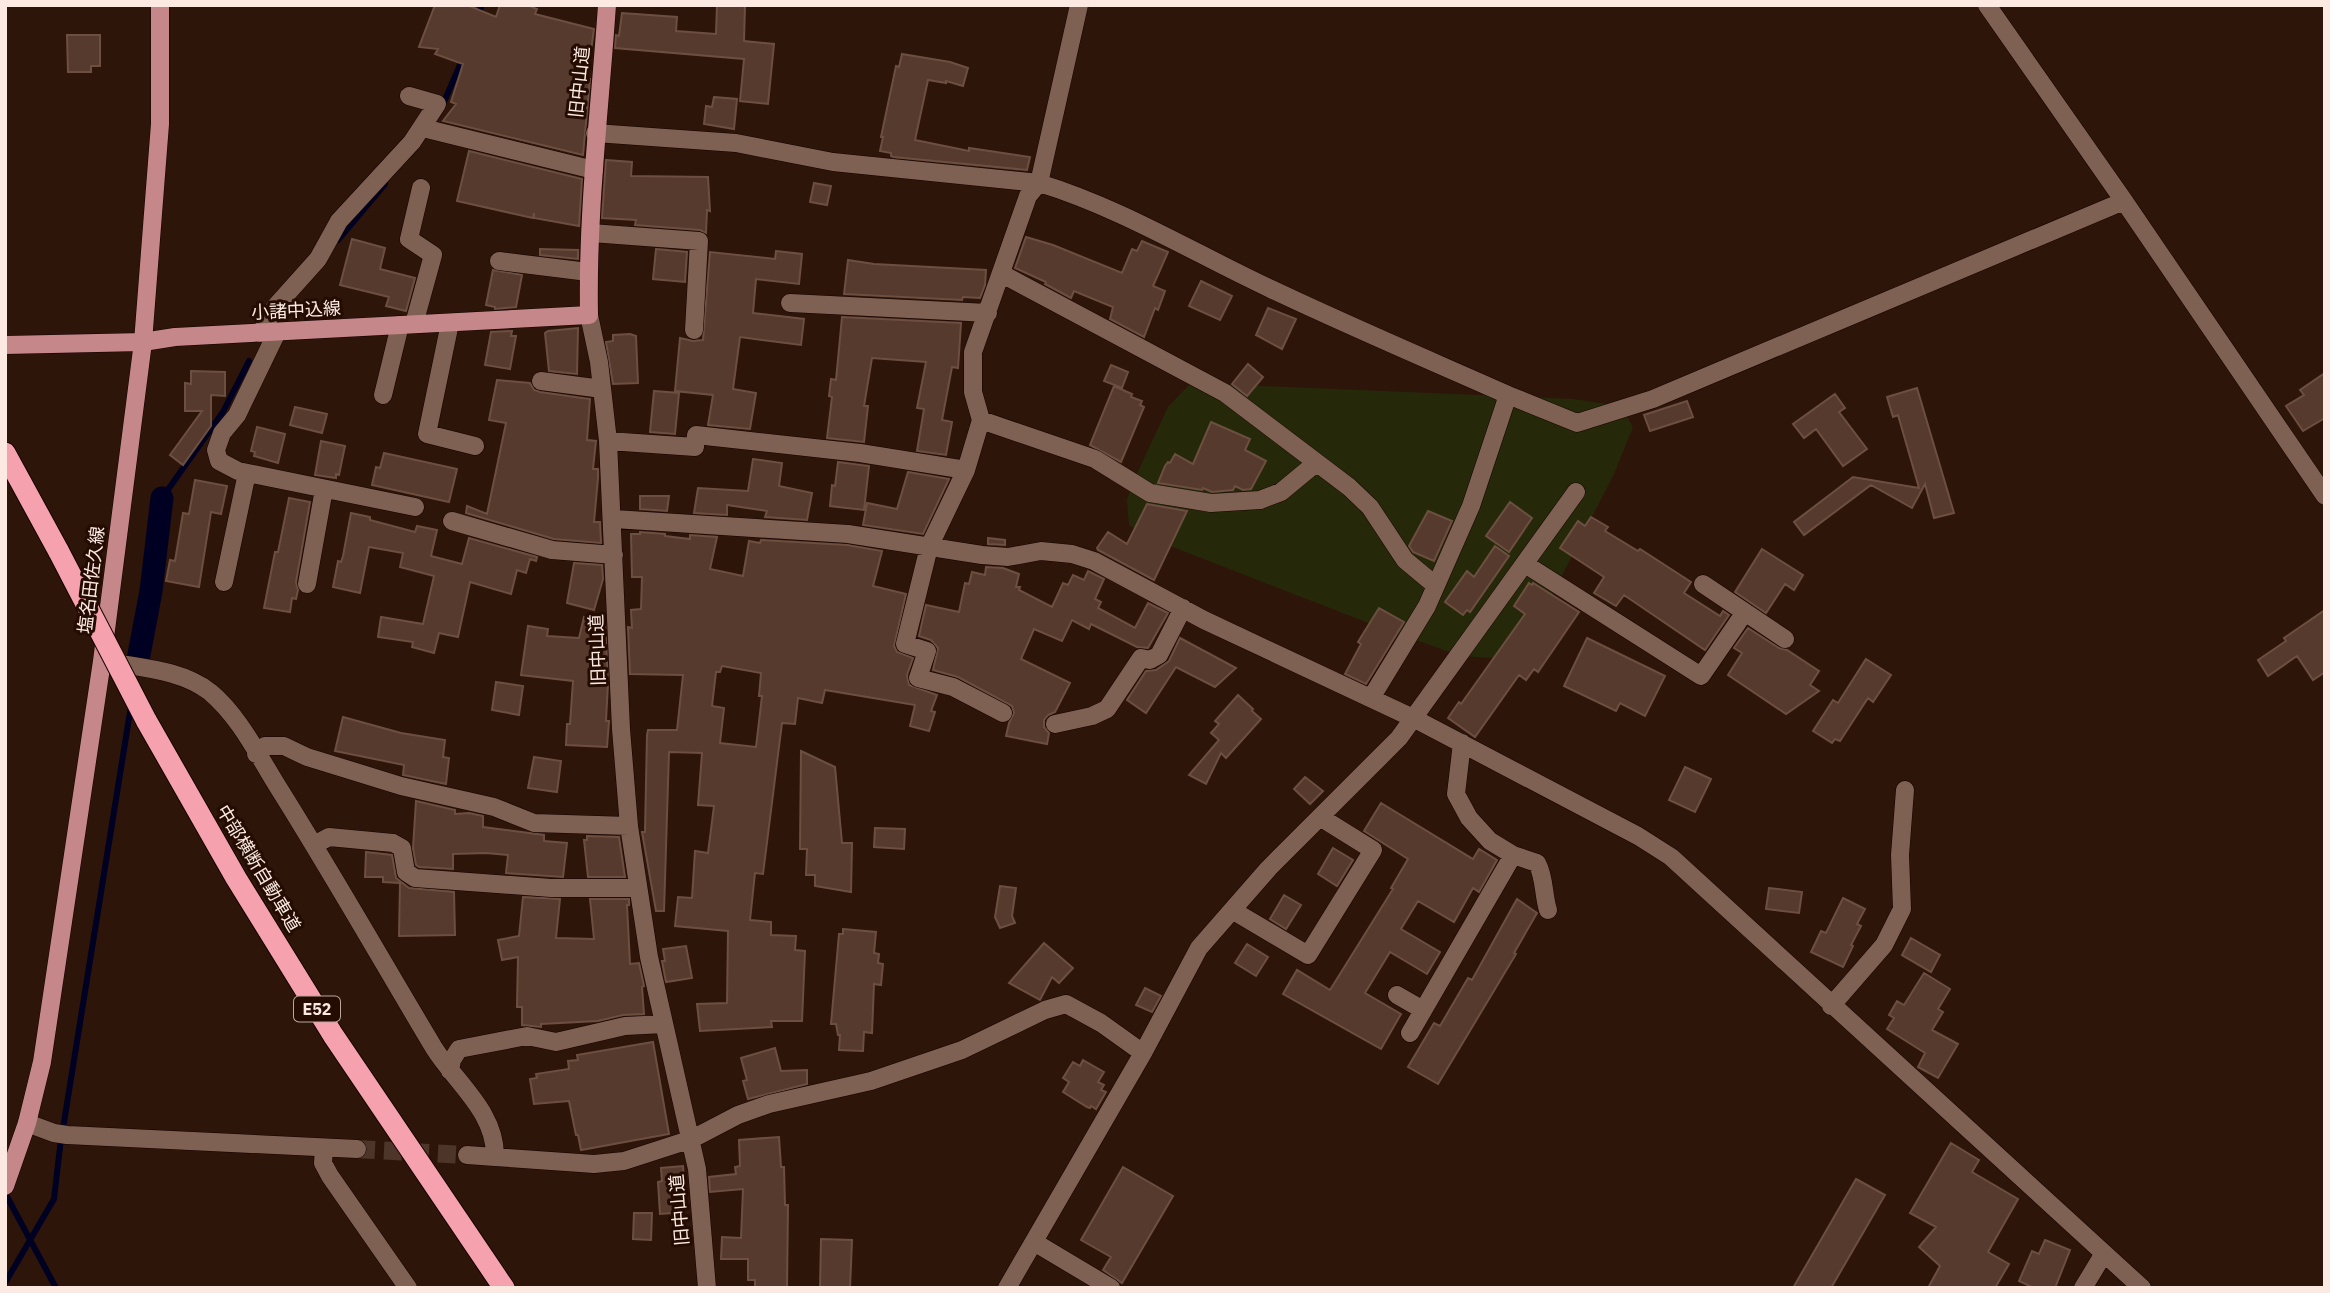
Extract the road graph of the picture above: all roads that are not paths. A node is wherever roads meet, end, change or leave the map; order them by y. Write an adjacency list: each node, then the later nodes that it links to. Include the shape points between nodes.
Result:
1 (160, 5): 23 (main road, 塩名田佐久線, via 160,124)
2 (607, 5): 7 (main road, 旧中山道)
3 (1079, 5): 9 (street)
4 (1987, 5): 11 (street)
5 (409, 96): 6 (street, via 437,104)
6 (423, 128): 8 (street); 22 (street, via 339,221 318,259 275,307)
7 (595, 133): 8 (main road, 旧中山道); 9 (street, via 736,143 833,162)
8 (594, 170): 12 (main road, 旧中山道)
9 (1039, 183): 15 (street, via 1028,196); 28 (street, via 1071,193)
10 (421, 188): 20 (street, via 409,239 433,255)
11 (2124, 201): 28 (street, via 1654,399 1577,423); 38 (street)
12 (591, 233): 14 (main road, 旧中山道); 21 (street, via 699,241)
13 (499, 261): 14 (street)
14 (588, 272): 18 (main road, 旧中山道)
15 (1002, 274): 17 (street); 33 (street, via 1225,393)
16 (790, 303): 17 (street)
17 (988, 313): 29 (street, via 973,352 973,392)
18 (589, 315): 19 (main road, 小諸中込線); 26 (street, 旧中山道)
19 (450, 323): 20 (main road, 小諸中込線); 31 (street, via 426,434)
20 (407, 325): 22 (main road, 小諸中込線); 27 (street)
21 (694, 330)
22 (269, 332): 23 (main road, 小諸中込線); 35 (street, via 237,415 222,433 216,450 219,461)
23 (143, 342): 24 (main road, 小諸中込線); 52 (main road, 塩名田佐久線)
24 (5, 345)
25 (541, 381): 26 (street)
26 (602, 388): 30 (street, 旧中山道)
27 (383, 395)
28 (1508, 395): 48 (street, via 1471,506)
29 (981, 421): 33 (street, via 1095,459 1150,493 1211,503 1260,500 1280,492); 34 (street)
30 (608, 441): 34 (street, via 695,447 696,435); 40 (street, 旧中山道)
31 (475, 446)
32 (5, 453): 84 (highway, 中部横断自動車道 / E52, bridge, via 146,720 236,878 333,1035)
33 (1316, 463): 48 (street, via 1370,507 1405,560)
34 (966, 470): 42 (street)
35 (247, 473): 36 (street); 45 (street)
36 (324, 489): 39 (street); 47 (street)
37 (1576, 492): 44 (street)
38 (2325, 496)
39 (415, 506)
40 (614, 519): 42 (street, via 848,534); 43 (street, 旧中山道)
41 (452, 521): 43 (street, via 552,550)
42 (929, 547): 49 (street, via 1008,557 1041,551 1072,554 1105,566); 54 (street, via 905,643 926,651 918,678 953,687)
43 (614, 555): 61 (street, 旧中山道)
44 (1525, 564): 50 (street, via 1700,676); 55 (street)
45 (224, 582)
46 (1703, 583): 50 (street)
47 (307, 584)
48 (1435, 585): 53 (street)
49 (1183, 608): 53 (street); 56 (street, via 1159,655 1141,658 1107,709)
50 (1745, 612): 51 (street)
51 (1785, 639)
52 (102, 661): 58 (street, via 156,670 187,679 209,692 232,715); 74 (main road, 塩名田佐久線, via 42,1062)
53 (1371, 698): 55 (street)
54 (1003, 713)
55 (1415, 719): 57 (street); 60 (street)
56 (1055, 724)
57 (1462, 743): 63 (street, via 1455,794 1490,841); 68 (street, via 1671,857)
58 (256, 754): 61 (street, via 265,746 284,746 401,786 494,807 534,823); 62 (street)
59 (1905, 790): 68 (street, via 1902,909 1884,945)
60 (1321, 817): 65 (street); 65 (street, via 1373,850 1308,955)
61 (629, 826): 64 (street, 旧中山道)
62 (314, 845): 64 (street, via 329,837 393,843 402,848 406,872 415,878 551,888); 73 (street)
63 (1513, 855): 66 (street, via 1537,863 1544,876); 69 (street)
64 (638, 888): 70 (street, 旧中山道)
65 (1232, 910): 72 (street, via 1199,948)
66 (1548, 910)
67 (1397, 995): 69 (street)
68 (1831, 1006): 82 (street)
69 (1423, 1010): 71 (street)
70 (664, 1024): 73 (street, via 625,1026 556,1042 527,1036 459,1049); 75 (street, 旧中山道)
71 (1410, 1032)
72 (1143, 1053): 75 (street, via 1066,1004 962,1050 870,1081 769,1104); 81 (street)
73 (450, 1070): 79 (street, via 491,1128)
74 (27, 1123): 76 (street, via 61,1134); 80 (main road, 塩名田佐久線)
75 (692, 1139): 79 (street, via 624,1161 594,1164); 85 (street, 旧中山道)
76 (324, 1148): 77 (street); 83 (street, via 323,1163 330,1176)
77 (357, 1149)
78 (467, 1155): 79 (street)
79 (495, 1157)
80 (5, 1186)
81 (1034, 1242): 86 (street); 87 (street)
82 (2103, 1255): 88 (street); 89 (street)
83 (408, 1288)
84 (504, 1288)
85 (706, 1288)
86 (1007, 1288)
87 (1111, 1288)
88 (2082, 1288)
89 (2142, 1288)

